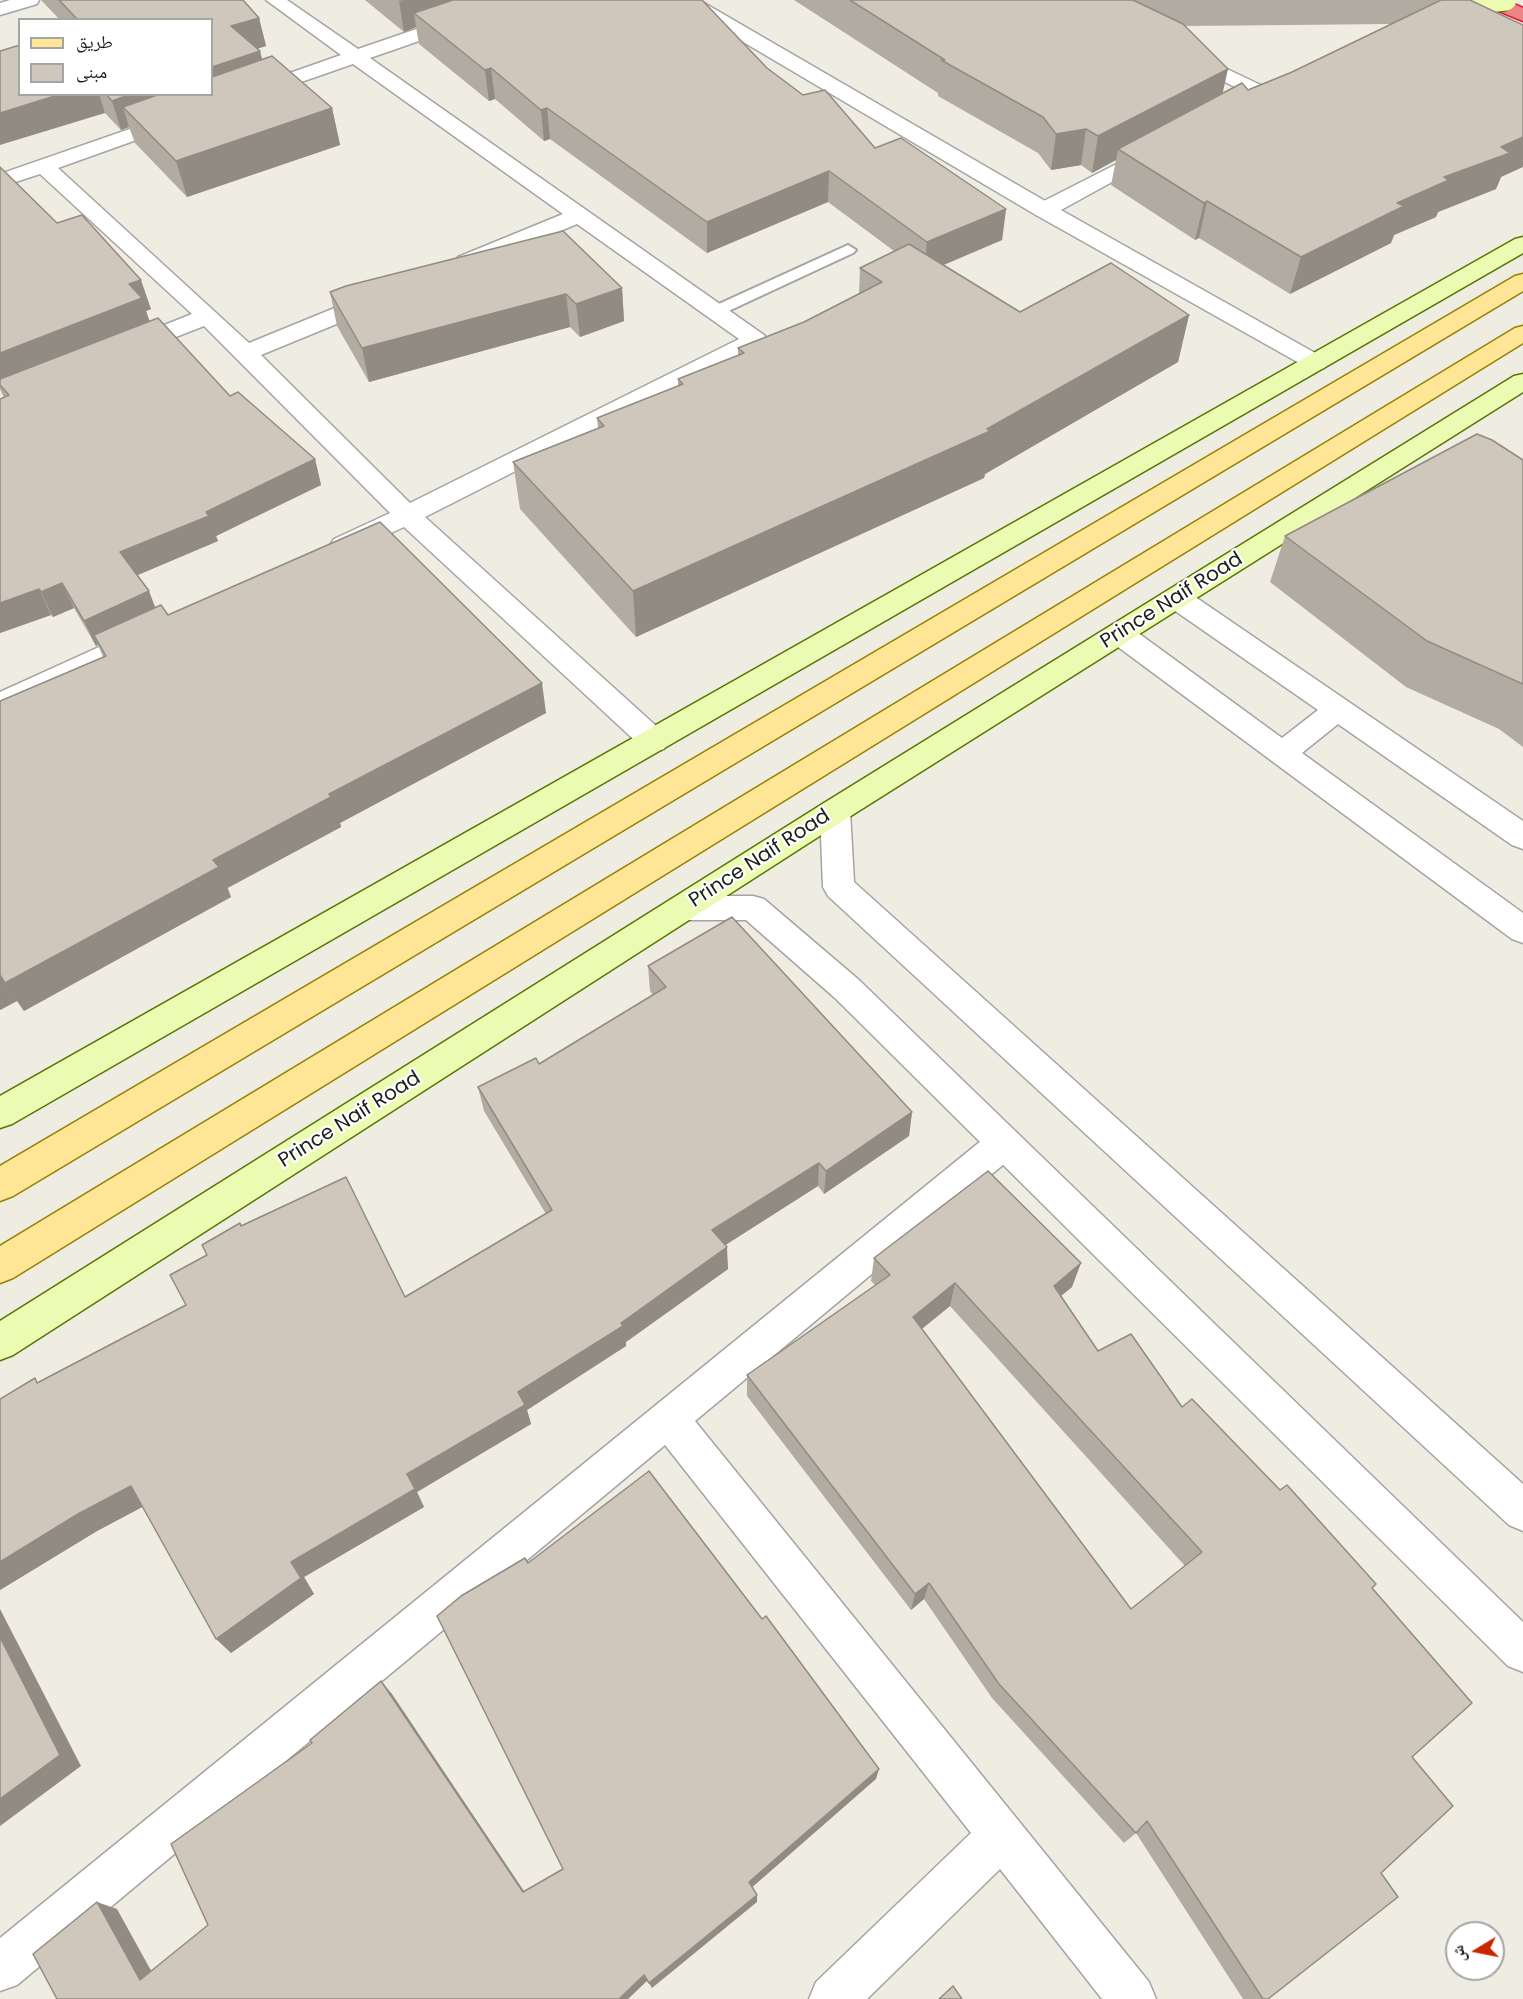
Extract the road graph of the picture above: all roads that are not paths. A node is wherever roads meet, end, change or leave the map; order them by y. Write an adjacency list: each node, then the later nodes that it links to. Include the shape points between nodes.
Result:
1 (30, 0): 7 (street)
2 (275, 0): 11 (street)
3 (519, 0): 11 (street)
4 (686, 0): 18 (street)
5 (1506, 0): 6 (main road, bridge)
6 (1472, 3): 8 (highway); 9 (main road)
7 (0, 9)
8 (1523, 15)
9 (1492, 22)
10 (1170, 46): 14 (street, via 1262,93)
11 (354, 57): 12 (street); 19 (street)
12 (232, 100)
13 (187, 115): 16 (street)
14 (1221, 115)
15 (1169, 143): 18 (street)
16 (43, 166): 17 (street); 28 (street)
17 (0, 181)
18 (1044, 210): 32 (street)
19 (579, 215): 24 (street); 27 (street)
20 (1523, 244): 23 (main road)
21 (848, 250): 27 (lane)
22 (1523, 258): 23 (main road)
23 (1493, 262): 32 (main road)
24 (450, 269)
25 (1523, 281): 49 (main road)
26 (396, 291): 30 (street)
27 (716, 311): 34 (street, via 756,340)
28 (208, 316): 30 (street); 31 (street)
29 (1523, 333): 50 (main road)
30 (246, 353): 34 (street)
31 (109, 355)
32 (1316, 363): 41 (main road)
33 (1522, 382): 36 (main road, Prince Naif Road)
34 (407, 515): 35 (street); 41 (street)
35 (322, 555)
36 (1178, 599): 38 (main road, Prince Naif Road); 40 (street)
37 (161, 629): 39 (street)
38 (1120, 634): 42 (street); 43 (main road, Prince Naif Road)
39 (0, 704)
40 (1338, 709): 42 (street); 44 (street)
41 (654, 741): 47 (main road)
42 (1282, 753): 46 (street)
43 (835, 811): 45 (main road, Prince Naif Road); 53 (street, via 839,887)
44 (1523, 837)
45 (683, 908): 48 (street, via 753,908 847,989); 51 (main road, Prince Naif Road)
46 (1523, 930)
47 (0, 1113)
48 (1004, 1143): 52 (street); 54 (street)
49 (0, 1185)
50 (0, 1266)
51 (0, 1342)
52 (669, 1419): 55 (street); 56 (street)
53 (1523, 1511)
54 (1523, 1651)
55 (1000, 1836): 57 (street); 58 (street)
56 (0, 1968)
57 (832, 1999)
58 (1132, 1999)

